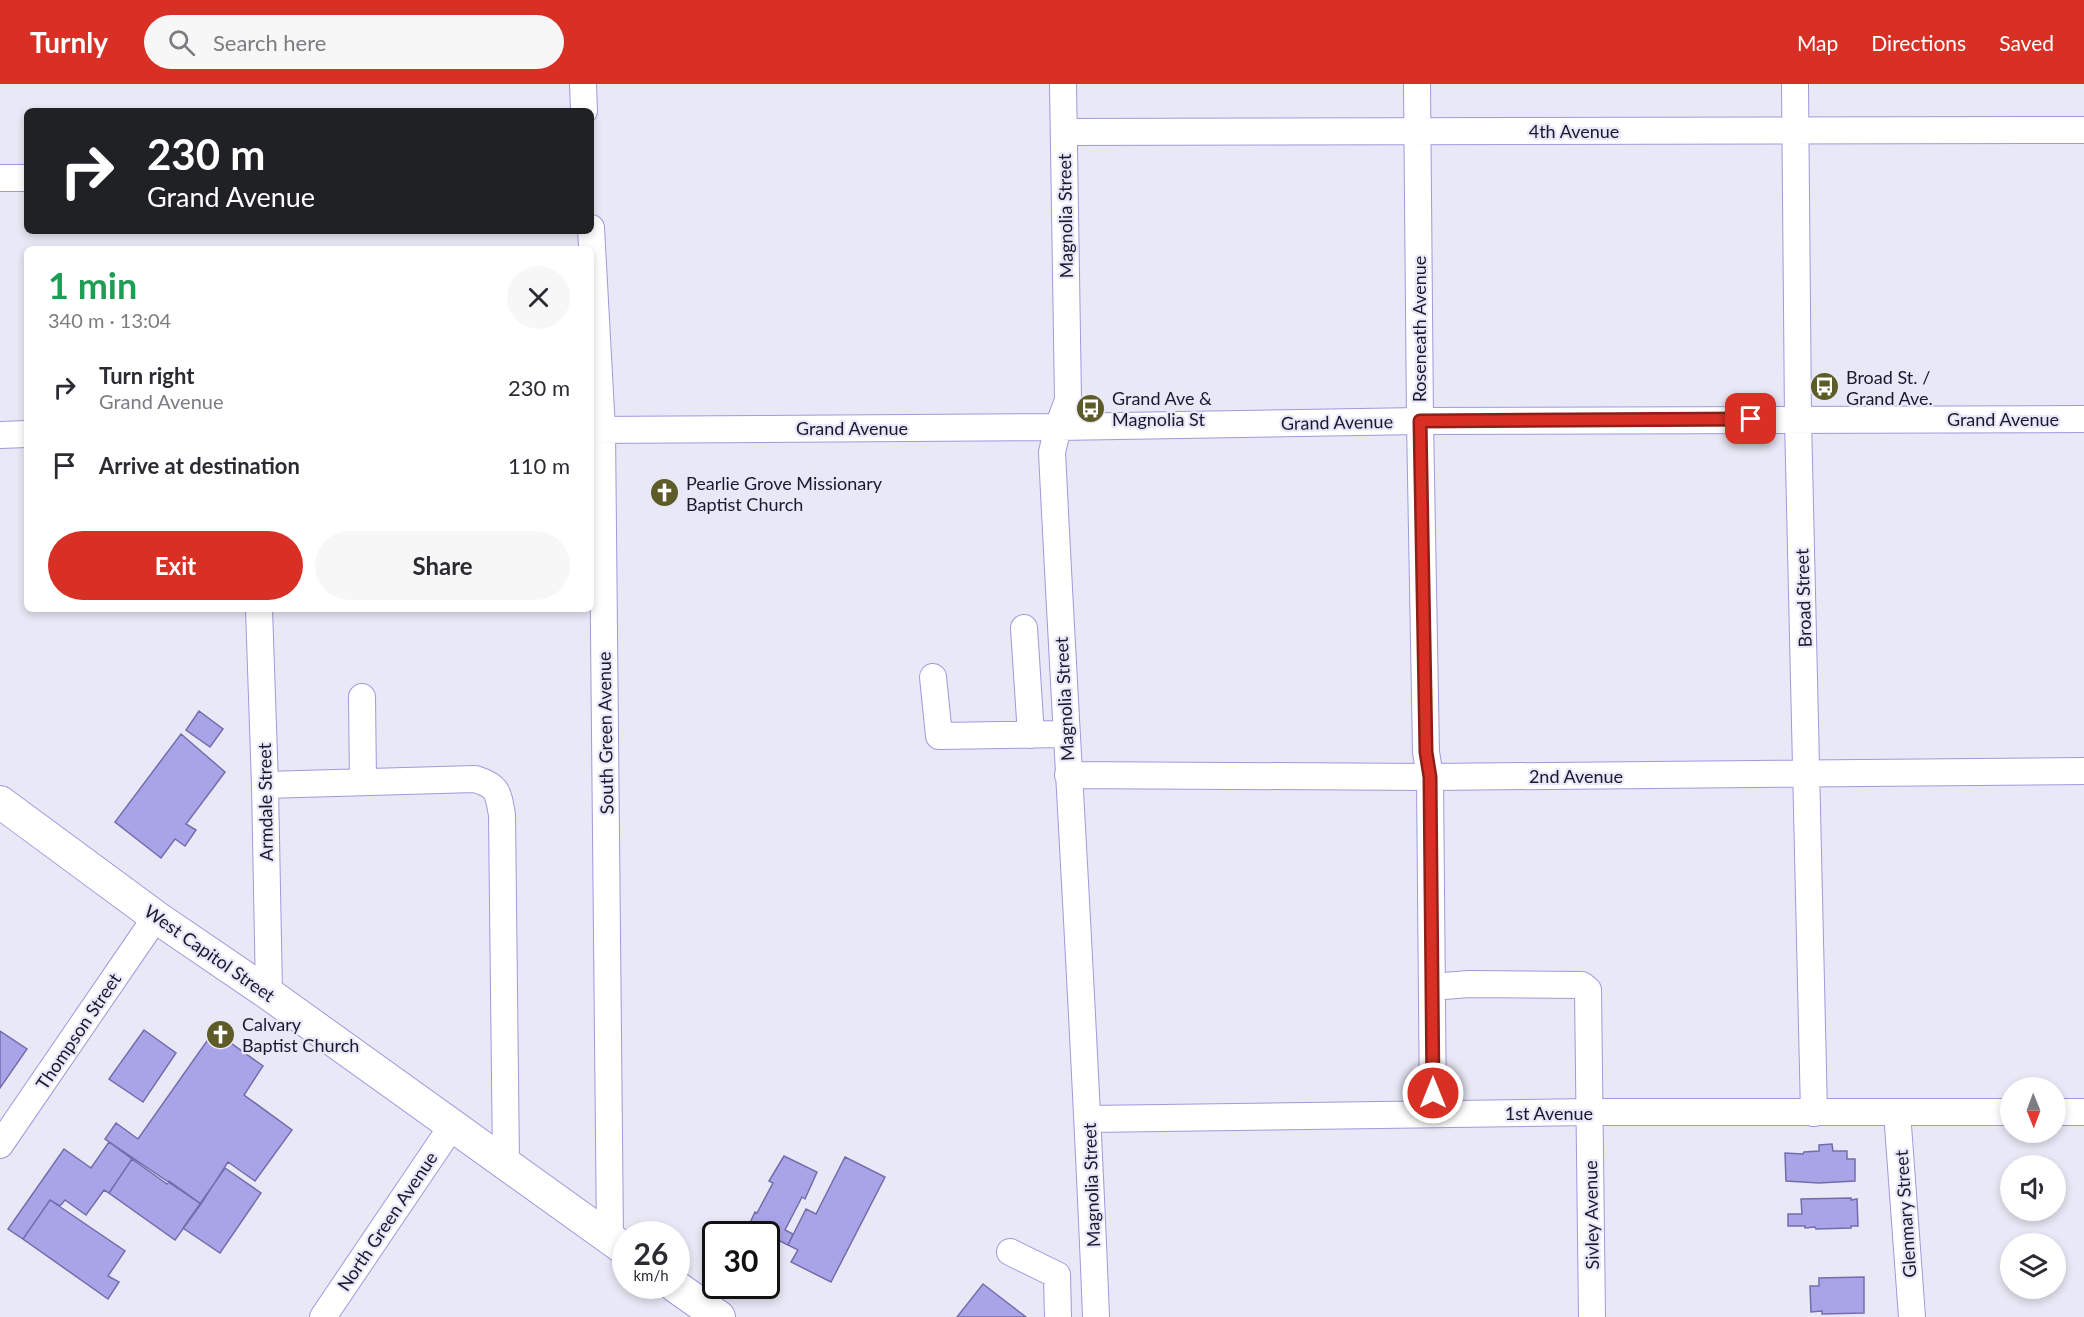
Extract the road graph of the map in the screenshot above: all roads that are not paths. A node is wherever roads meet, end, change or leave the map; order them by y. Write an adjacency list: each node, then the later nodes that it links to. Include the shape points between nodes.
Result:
1 (583, 84): 5 (street)
2 (1063, 84): 9 (street, Magnolia Street)
3 (1417, 84): 7 (street, Roseneath Avenue)
4 (1796, 84): 8 (street, Broad Street)
5 (584, 108)
6 (2084, 130): 8 (street, 4th Avenue)
7 (1418, 131): 8 (street, 4th Avenue); 9 (street, 4th Avenue); 15 (street, Roseneath Avenue)
8 (1796, 131): 13 (street, Broad Street)
9 (1064, 132): 16 (street, Magnolia Street, via 1068,400)
10 (0, 178): 11 (street)
11 (24, 178)
12 (594, 329): 17 (street, South Green Avenue)
13 (1798, 419): 14 (street, Grand Avenue); 15 (street, Grand Avenue); 27 (street, Broad Street)
14 (2084, 419)
15 (1420, 421): 16 (street, Grand Avenue); 29 (street, Roseneath Avenue, via 1426,752)
16 (1058, 427): 17 (street, Grand Avenue); 24 (street, Magnolia Street, via 1052,452)
17 (597, 430): 47 (street, South Green Avenue)
18 (24, 434): 19 (street)
19 (0, 435)
20 (259, 612): 31 (street, Armdale Street)
21 (1024, 628): 25 (street)
22 (933, 677): 25 (street, via 939,736)
23 (362, 697): 30 (street)
24 (1066, 734): 25 (street); 28 (street, Magnolia Street)
25 (1031, 735)
26 (2084, 771): 27 (street, 2nd Avenue)
27 (1807, 774): 29 (street, 2nd Avenue); 41 (street, Broad Street)
28 (1068, 775): 29 (street, 2nd Avenue); 43 (street, Magnolia Street)
29 (1430, 777): 34 (street, Roseneath Avenue)
30 (363, 781): 31 (street); 46 (street, via 475,779 490,784 499,796)
31 (265, 785): 35 (street, Armdale Street)
32 (0, 802): 33 (main road, West Capitol Street)
33 (156, 917): 35 (main road, West Capitol Street); 45 (street, Thompson Street)
34 (1432, 987): 36 (street, Sivley Avenue, via 1582,985 1588,990); 42 (street, Roseneath Avenue)
35 (269, 994): 44 (main road, West Capitol Street)
36 (1590, 1112): 41 (street, 1st Avenue); 42 (street, 1st Avenue); 57 (street, Sivley Avenue)
37 (1897, 1112): 38 (street, 1st Avenue); 41 (street, 1st Avenue); 58 (street, Glenmary Street)
38 (2000, 1112)
39 (2066, 1112): 40 (street)
40 (2084, 1112)
41 (1814, 1113)
42 (1433, 1114): 43 (street, 1st Avenue)
43 (1089, 1119): 51 (street, Magnolia Street)
44 (452, 1126): 46 (main road, West Capitol Street); 53 (street, North Green Avenue)
45 (0, 1145)
46 (506, 1164): 48 (main road, West Capitol Street)
47 (617, 1221)
48 (612, 1240)
49 (1010, 1252): 50 (street)
50 (1057, 1275): 51 (street); 55 (street)
51 (1095, 1288): 56 (street, Magnolia Street)
52 (690, 1297): 54 (main road)
53 (323, 1317)
54 (719, 1317)
55 (1058, 1317)
56 (1096, 1317)
57 (1592, 1317)
58 (1912, 1317)

